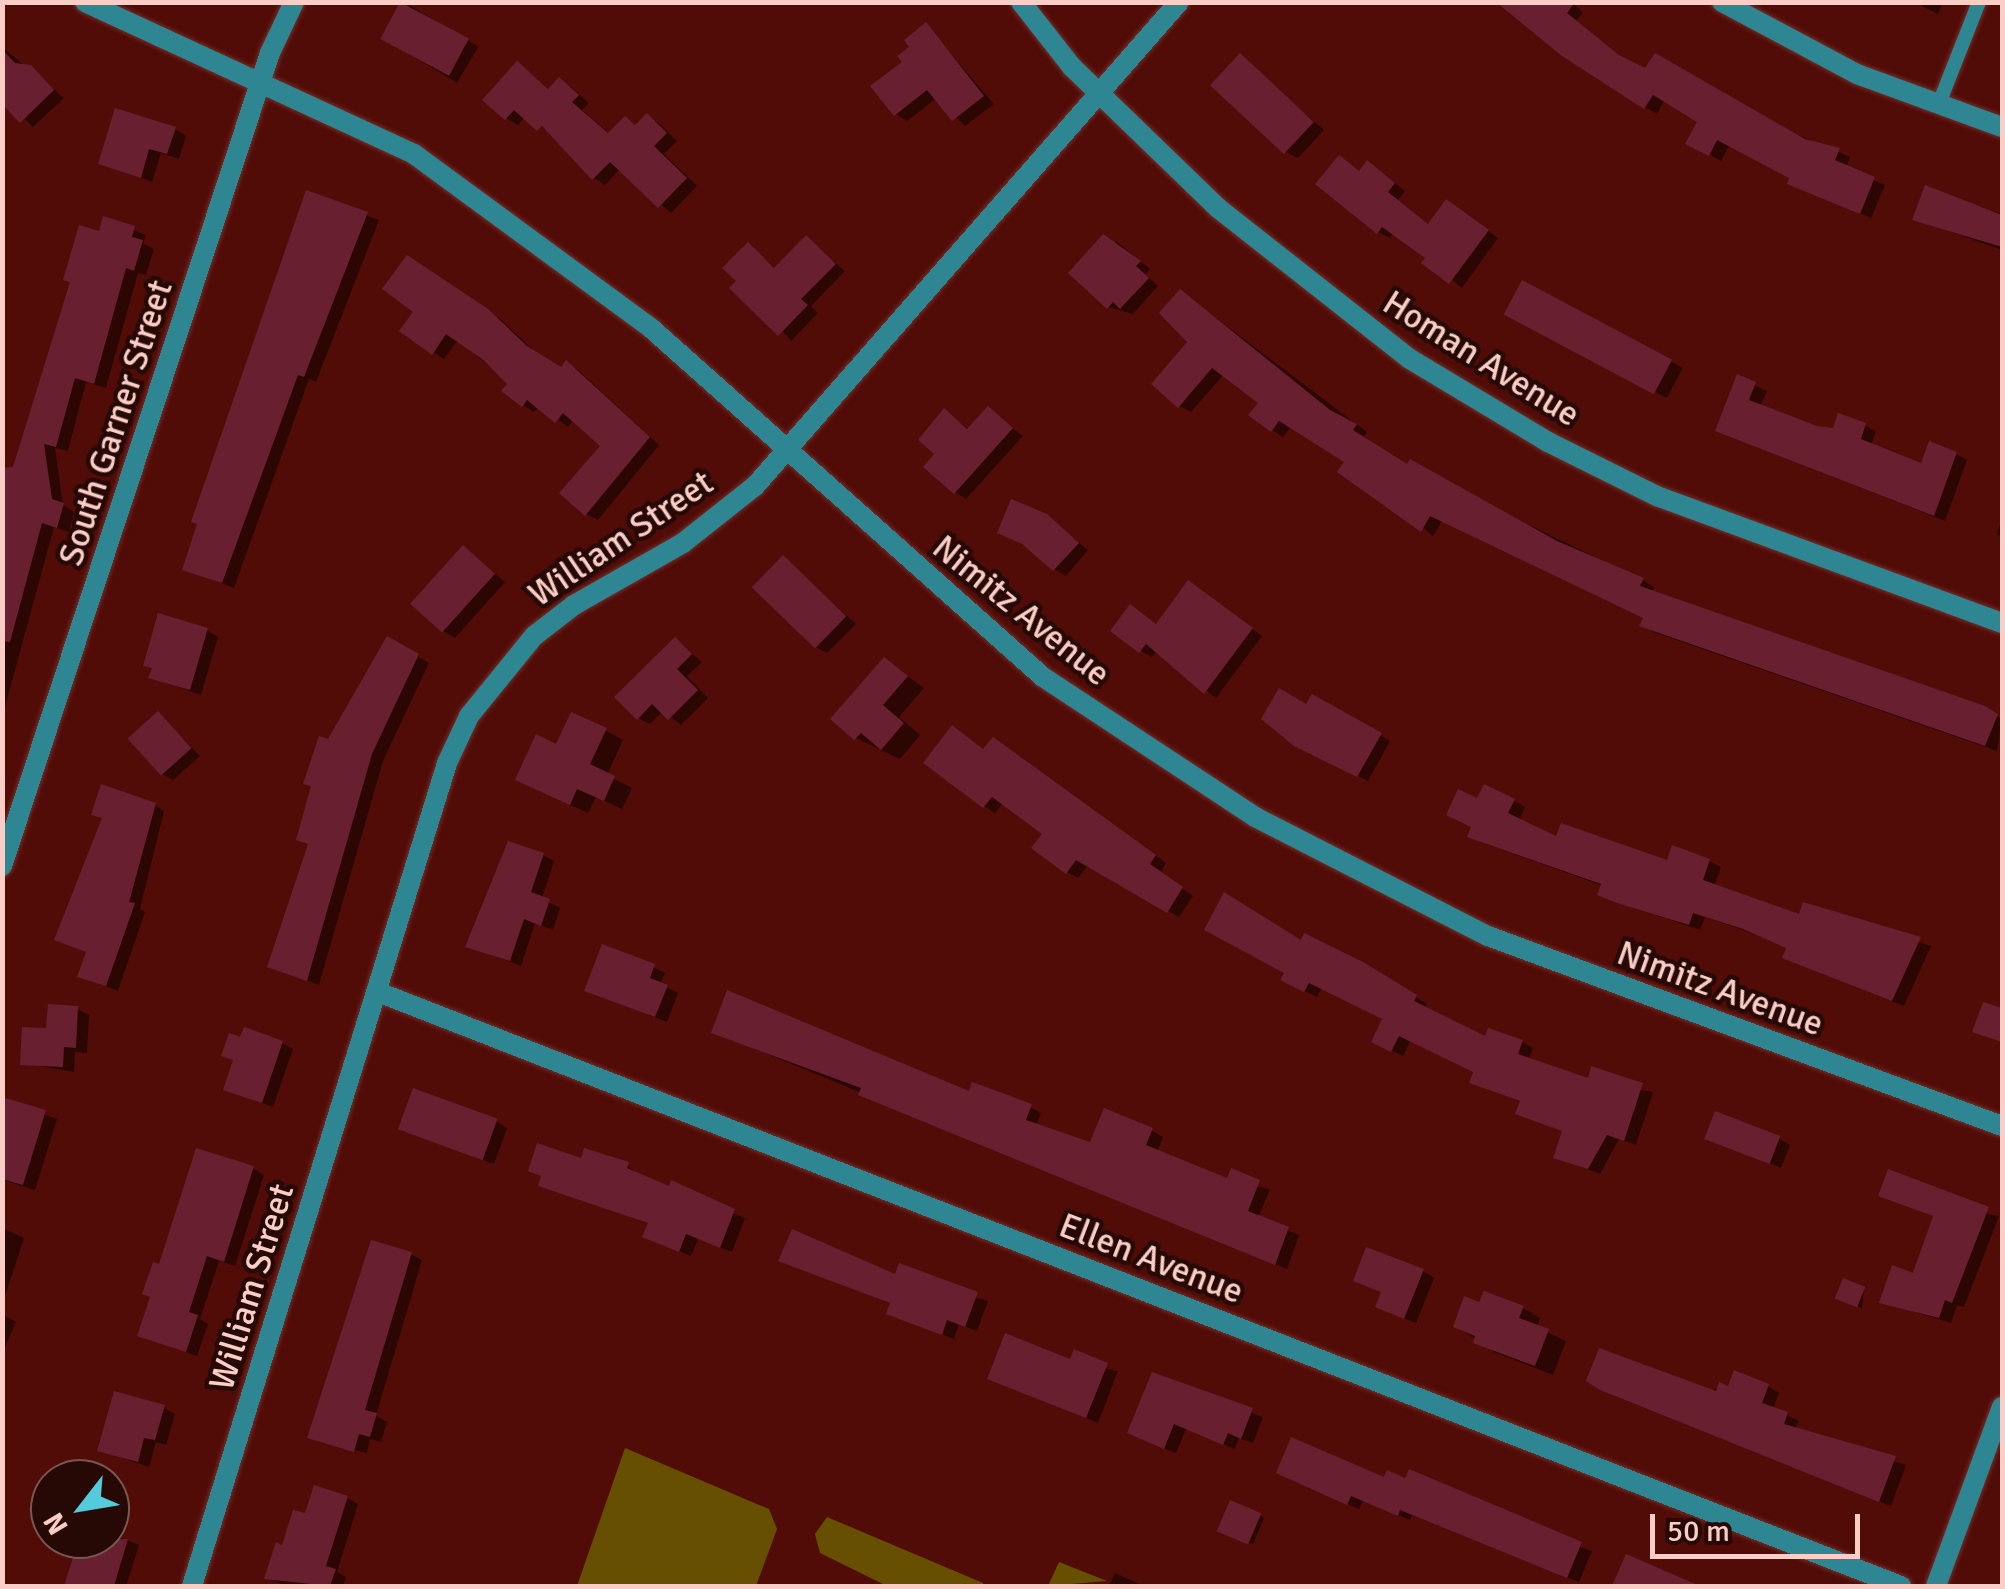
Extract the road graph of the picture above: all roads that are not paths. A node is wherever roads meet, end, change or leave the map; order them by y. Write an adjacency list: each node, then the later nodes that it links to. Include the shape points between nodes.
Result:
1 (85, 2): 7 (street, Nimitz Avenue)
2 (294, 2): 7 (street, South Garner Street)
3 (1020, 2): 8 (street, Homan Avenue)
4 (1178, 2): 8 (street, William Street)
5 (1722, 2): 9 (street, via 1857,74)
6 (1978, 2): 9 (lane)
7 (262, 84): 11 (street, Nimitz Avenue, via 414,154 652,329); 13 (street, South Garner Street)
8 (1099, 94): 11 (street, William Street); 12 (street, Homan Avenue, via 1218,208 1344,311 1548,442 1657,496)
9 (1938, 106): 10 (street)
10 (2002, 127)
11 (787, 450): 14 (street, William Street, via 714,522 534,636 488,688 447,763); 15 (street, Nimitz Avenue, via 1042,676 1256,817 1488,936)
12 (2002, 623)
13 (2, 866)
14 (378, 992): 17 (street, William Street); 18 (street, Ellen Avenue)
15 (2002, 1126)
16 (2002, 1407): 19 (street)
17 (192, 1586)
18 (1901, 1586)
19 (1936, 1586)

